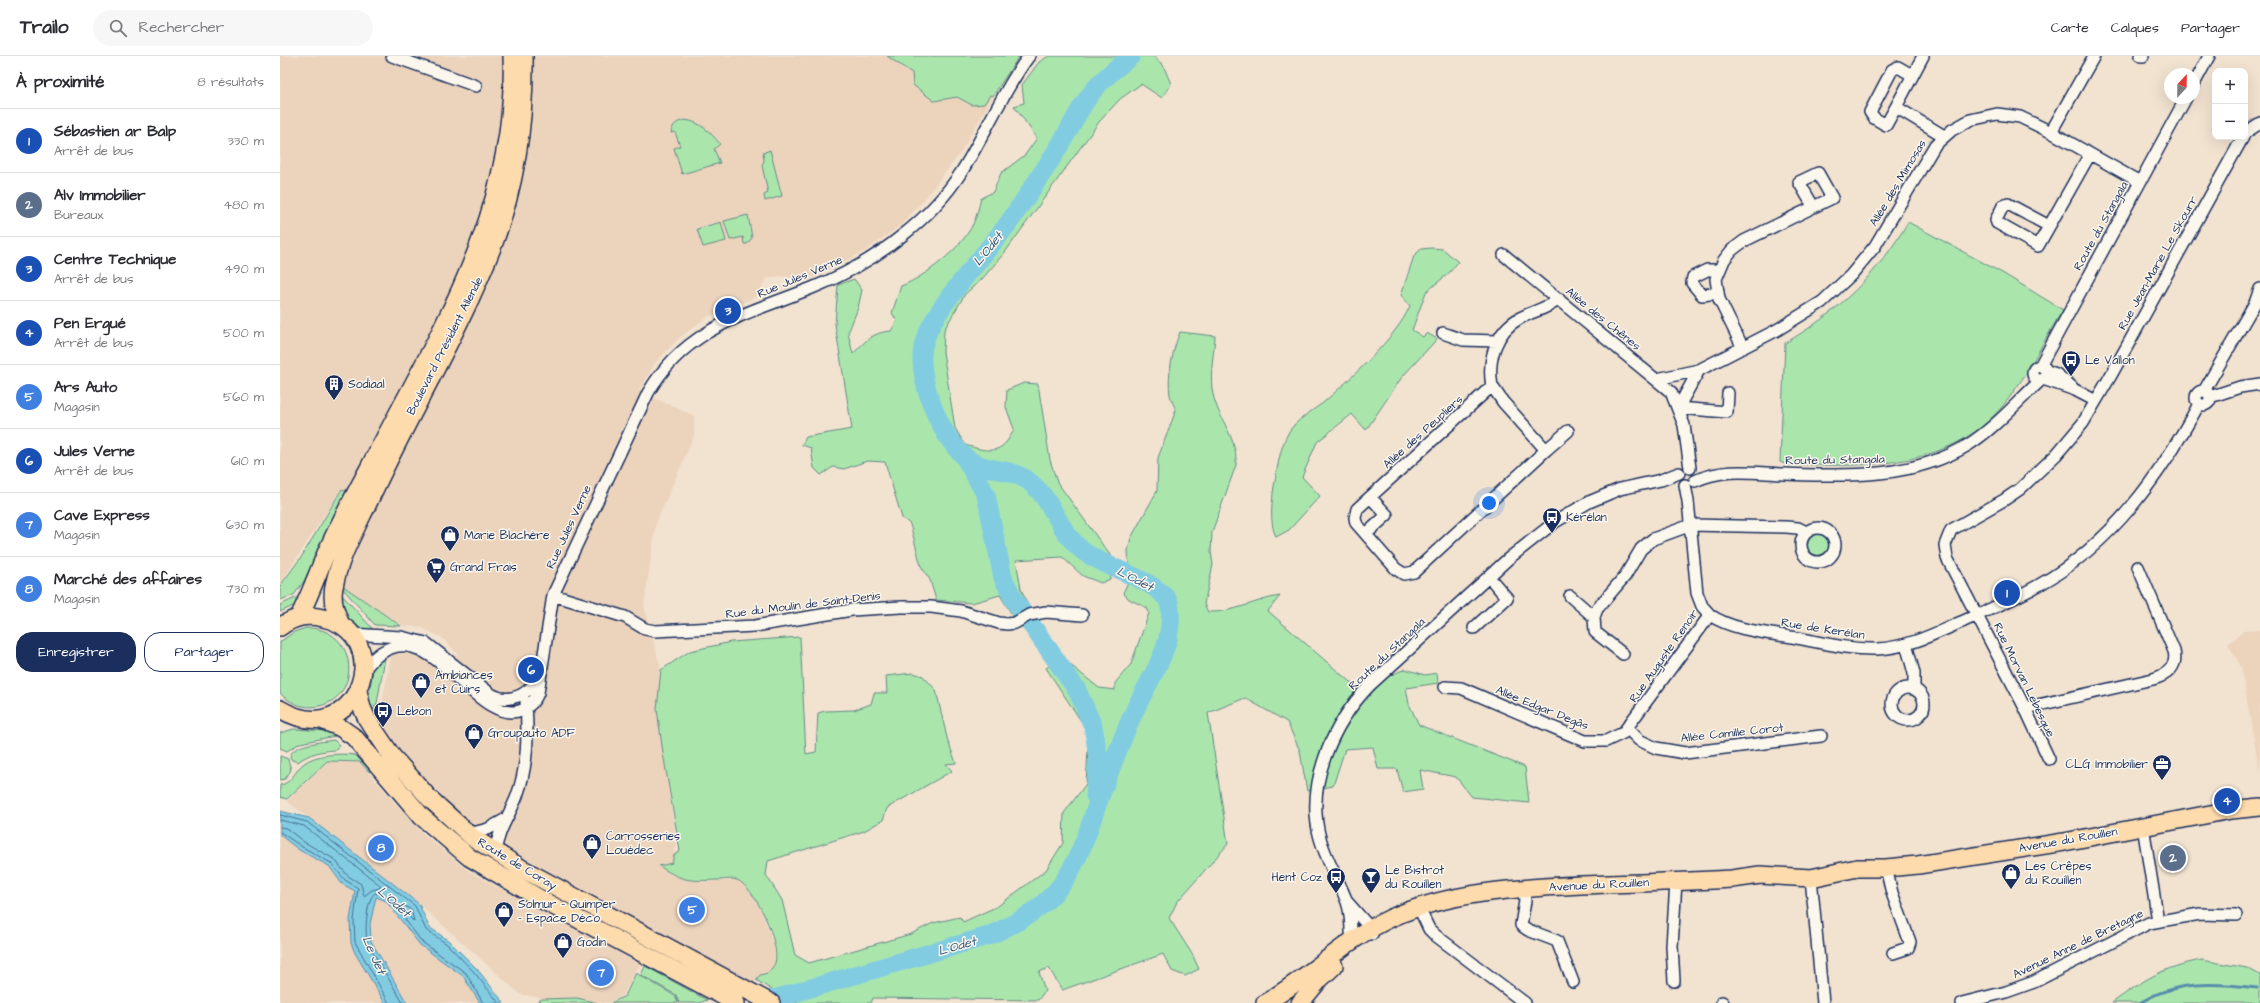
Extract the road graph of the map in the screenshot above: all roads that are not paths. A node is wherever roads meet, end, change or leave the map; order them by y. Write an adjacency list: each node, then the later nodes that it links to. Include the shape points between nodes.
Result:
1 (392, 56): 10 (street)
2 (512, 56): 54 (main road, Boulevard Président Allende, via 513,96 509,138 497,192 481,244 445,323)
3 (524, 56): 56 (main road, Boulevard Président Allende, via 524,100 520,142 501,223 468,303 401,434 340,567 333,596)
4 (1029, 56): 48 (street, Rue Jules Verne, via 1002,97 956,180 931,211 914,227 878,254 840,275 711,329 695,339 671,362 648,393)
5 (1923, 56): 9 (street)
6 (2094, 56): 15 (street)
7 (2209, 56): 8 (street)
8 (2200, 73)
9 (1912, 75): 12 (street); 12 (street, via 1898,67 1892,70 1870,112 1874,118 1886,125)
10 (476, 86)
11 (2183, 104): 19 (street, Route du Stangala)
12 (1896, 107): 16 (street)
13 (2260, 123): 14 (street)
14 (2248, 131)
15 (2051, 132): 16 (street, Allée des Mimosas, via 2020,117 1996,114 1970,120); 18 (street, Allée des Mimosas)
16 (1944, 136): 29 (street, Allée des Mimosas, via 1929,152 1875,246 1851,275 1809,311)
17 (2240, 140): 37 (street, Rue Jean-Marie Le Skourr)
18 (2090, 154): 19 (street, Allée des Mimosas); 21 (street)
19 (2140, 182): 31 (street, Route du Stangala, via 2056,337)
20 (1813, 206): 23 (street, via 1744,241 1727,255)
21 (2049, 226): 21 (street, via 2038,246 1997,223 1996,220 2003,206 2008,204)
22 (1504, 255): 26 (street, Allée des Chênes)
23 (1719, 270): 25 (street, via 1716,279); 25 (street, via 1707,270 1693,277 1692,283 1702,295)
24 (2260, 289): 36 (street)
25 (1718, 293): 29 (street, via 1721,306)
26 (1559, 300): 28 (street, via 1512,323); 32 (street, Allée des Chênes)
27 (1443, 333): 28 (street, via 1463,340)
28 (1497, 341): 34 (street, via 1492,366)
29 (1743, 348): 30 (street, Allée des Mimosas)
30 (1700, 370): 32 (street, Allée des Mimosas); 38 (street)
31 (2042, 374): 37 (street); 41 (street, Route du Stangala, via 1990,428 1967,445 1919,466 1889,472 1846,475 1715,473)
32 (1657, 379): 38 (street, Allée des Chênes, via 1671,392)
33 (2260, 384): 36 (street)
34 (1492, 386): 40 (street); 42 (street, Allée des Peupliers)
35 (1728, 393): 38 (street, via 1727,412)
36 (2207, 394): 52 (street, Rue de Kerélan, via 2199,392 2196,396 2199,404 2157,475 2106,534 2040,585)
37 (2096, 401): 52 (street, Rue Morvan Lebesque, via 2074,434 2029,481 2004,500 1954,527 1948,534 1945,552)
38 (1678, 408): 41 (street, Rue Auguste Renoir, via 1684,425)
39 (1568, 431): 40 (street)
40 (1546, 450): 45 (street, Allée des Peupliers, via 1410,575 1396,569)
41 (1687, 477): 43 (street, Rue Auguste Renoir); 47 (street, Route du Stangala, via 1620,489 1576,509 1538,534)
42 (1370, 497): 45 (street, Allée des Peupliers, via 1355,513 1356,523); 45 (street, via 1387,515)
43 (1691, 525): 44 (street, via 1786,527); 51 (street, Rue Auguste Renoir, via 1697,593 1702,606); 53 (street, via 1653,539 1643,546 1625,576 1597,609)
44 (1806, 532)
45 (1366, 534)
46 (2138, 567): 67 (street, via 2174,654 2170,670 2153,679)
47 (1489, 577): 55 (street, via 1507,598); 82 (street, Route du Stangala, via 1370,685 1347,712 1332,736 1320,772 1317,822 1326,856)
48 (553, 595): 50 (street, Rue du Moulin de Saint-Denis, via 625,617 645,629 655,631 755,626 852,610 917,606 961,610 999,623 1015,623 1046,612); 61 (street, Rue Jules Verne)
49 (1570, 596): 53 (street)
50 (1082, 614)
51 (1710, 614): 57 (street, Rue de Kerélan, via 1725,623 1750,630 1845,647 1878,649); 70 (street, Rue Auguste Renoir)
52 (1978, 615): 57 (street, Rue de Kerélan); 67 (street, Rue Morvan Lebesque)
53 (1594, 617): 58 (street, via 1595,632)
54 (287, 620): 56 (main road, via 320,617)
55 (1474, 628)
56 (346, 630): 59 (street, via 414,639 432,647); 60 (main road, Boulevard Président Allende, via 361,653)
57 (1906, 644): 63 (street, via 1914,673)
58 (1623, 654)
59 (453, 669): 60 (street, via 424,652 400,645 382,650); 65 (street, via 496,697 512,698); 66 (street, via 495,708 513,712)
60 (363, 671): 64 (main road)
61 (539, 679): 65 (street); 66 (street, Rue Jules Verne, via 538,692)
62 (1445, 687): 70 (street, Allée Edgar Degâs, via 1461,688 1586,741 1606,741)
63 (1914, 689)
64 (358, 691): 69 (main road, via 344,709); 76 (main road, Route de Coray, via 367,719 392,756 429,798)
65 (526, 692): 66 (street, Rue Jules Verne)
66 (530, 705): 74 (street, Rue Jules Verne, via 520,785)
67 (2025, 708): 72 (street, Rue Morvan Lebesque)
68 (284, 716): 69 (main road)
69 (319, 719): 92 (main road, Route de Coray, via 341,728 354,737 422,817 469,857 544,901)
70 (1628, 729): 71 (street, Allée Camille Corot, via 1639,740 1656,748 1685,753)
71 (1821, 736)
72 (2049, 759)
73 (2257, 806): 75 (main road, Avenue du Rouillen)
74 (504, 820): 76 (street, via 488,829); 77 (street, Rue Jules Verne)
75 (2143, 826): 78 (main road, Avenue du Rouillen, via 2064,842); 85 (street, Avenue Anne de Bretagne)
76 (469, 834): 77 (main road, Route de Coray)
77 (495, 853): 94 (main road, Route de Coray)
78 (1881, 868): 80 (main road, Avenue du Rouillen); 88 (street, via 1910,942 1908,948)
79 (1676, 882): 80 (main road, Avenue du Rouillen, via 1732,879 1785,887); 81 (main road, Avenue du Rouillen); 90 (street, via 1672,952)
80 (1811, 883): 97 (street)
81 (1524, 889): 83 (main road, Avenue du Rouillen, via 1467,897); 91 (street, via 1521,925 1557,941)
82 (1347, 902): 86 (street, Route du Stangala); 87 (street, Route du Stangala)
83 (1421, 911): 86 (main road, Avenue du Rouillen, via 1392,918); 89 (main road, Avenue du Rouillen); 96 (street, via 1435,935)
84 (2236, 915): 85 (street, Avenue Anne de Bretagne, via 2200,914)
85 (2158, 921): 98 (street, Avenue Anne de Bretagne, via 2139,927 2034,982)
86 (1371, 929): 87 (main road, Avenue du Rouillen); 89 (street, Avenue du Rouillen, via 1371,936 1345,954)
87 (1352, 941): 93 (main road, Avenue du Rouillen)
88 (1893, 953)
89 (1328, 970): 95 (main road, Avenue du Rouillen)
90 (1674, 981)
91 (1573, 982)
92 (732, 1001)
93 (1270, 1002)
94 (770, 1003)
95 (1300, 1003)
96 (1525, 1003)
97 (1823, 1003)
98 (1966, 1003)

